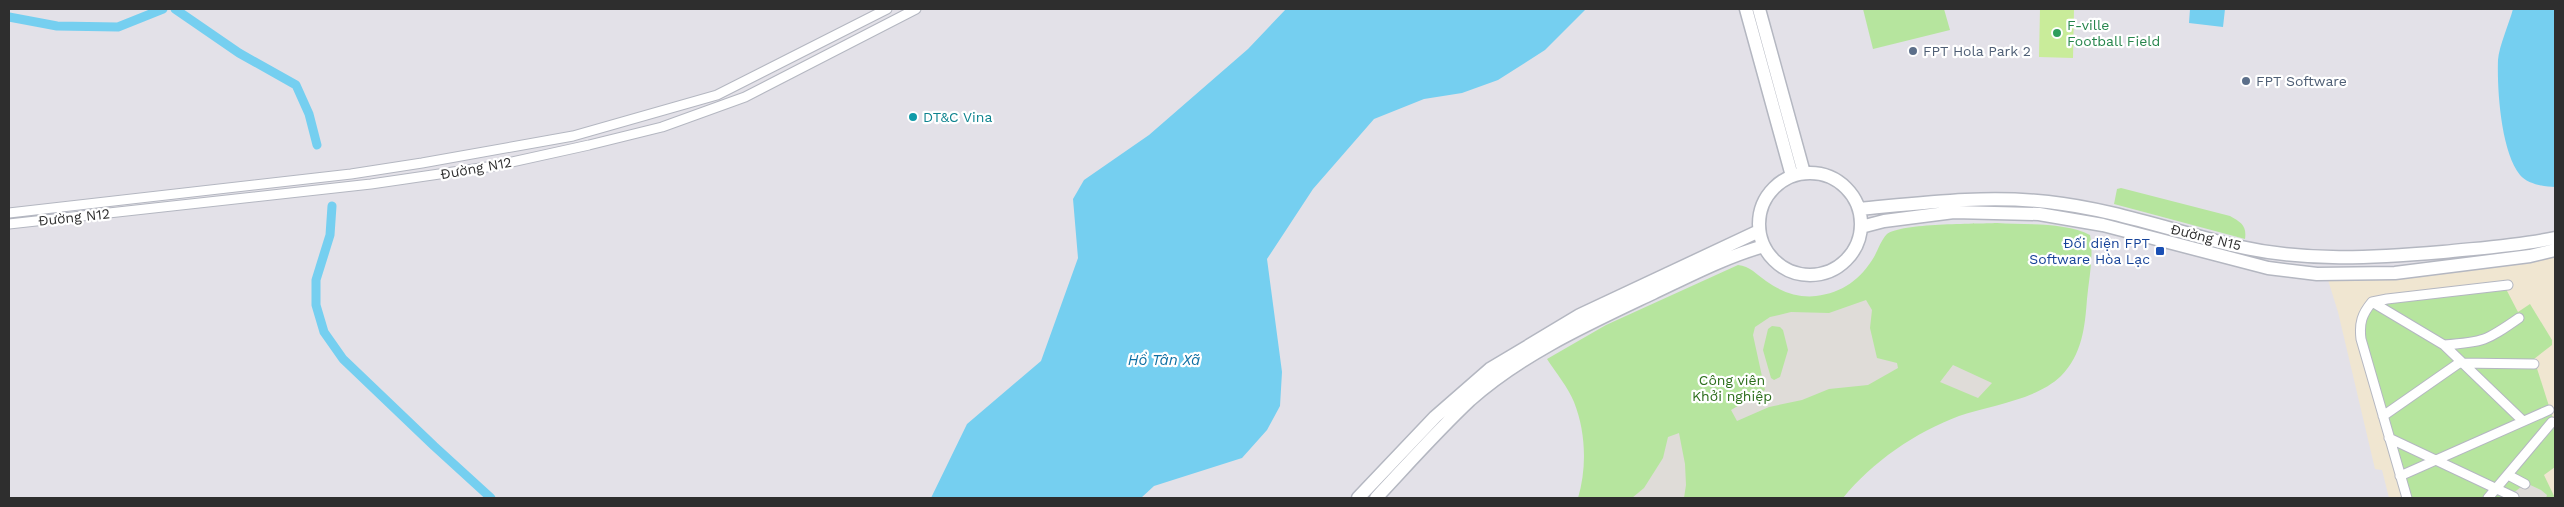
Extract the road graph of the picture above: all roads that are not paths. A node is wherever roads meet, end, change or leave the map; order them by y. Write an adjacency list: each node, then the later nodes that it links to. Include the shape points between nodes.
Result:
1 (887, 9): 7 (street, Đường N12, via 717,95 573,136 351,174)
2 (916, 9): 8 (street, Đường N12, via 744,97 662,127 589,145 494,166 371,184)
3 (1746, 9): 5 (street)
4 (1759, 9): 5 (street)
5 (1798, 175): 6 (street, via 1820,174 1835,179 1848,189); 10 (street, via 1775,187 1765,200 1760,215)
6 (1859, 209): 9 (street); 11 (street, Đường N15, via 1982,198 2050,202 2109,212 2236,246 2302,258 2373,258 2525,245)
7 (9, 213)
8 (9, 224)
9 (1861, 227): 12 (street, via 1851,254 1822,274 1805,275 1788,270 1773,259); 13 (street, Đường N15, via 1954,212 2039,214 2103,225 2268,268 2318,274 2395,273)
10 (1760, 231): 12 (street); 26 (street, via 1580,315 1528,345 1483,375 1435,417)
11 (2555, 238)
12 (1764, 246): 26 (street, via 1726,258 1552,344 1504,374)
13 (2555, 250)
14 (2508, 285): 15 (street)
15 (2372, 302): 17 (street); 21 (street, via 2365,310 2360,328)
16 (2519, 318): 17 (street, via 2479,343)
17 (2444, 345): 18 (street)
18 (2462, 363): 19 (street); 21 (street); 22 (street)
19 (2534, 364)
20 (2549, 410): 22 (street)
21 (2383, 416): 24 (street)
22 (2523, 421): 25 (street)
23 (2552, 422): 27 (street)
24 (2389, 438): 25 (street); 28 (street)
25 (2435, 460): 28 (street); 30 (street)
26 (1402, 461): 32 (street); 33 (street)
27 (2508, 475): 29 (street); 30 (street)
28 (2400, 476): 34 (street)
29 (2525, 484)
30 (2496, 488): 31 (street); 35 (street)
31 (2514, 497)
32 (1358, 498)
33 (1376, 498)
34 (2407, 498)
35 (2488, 498)

